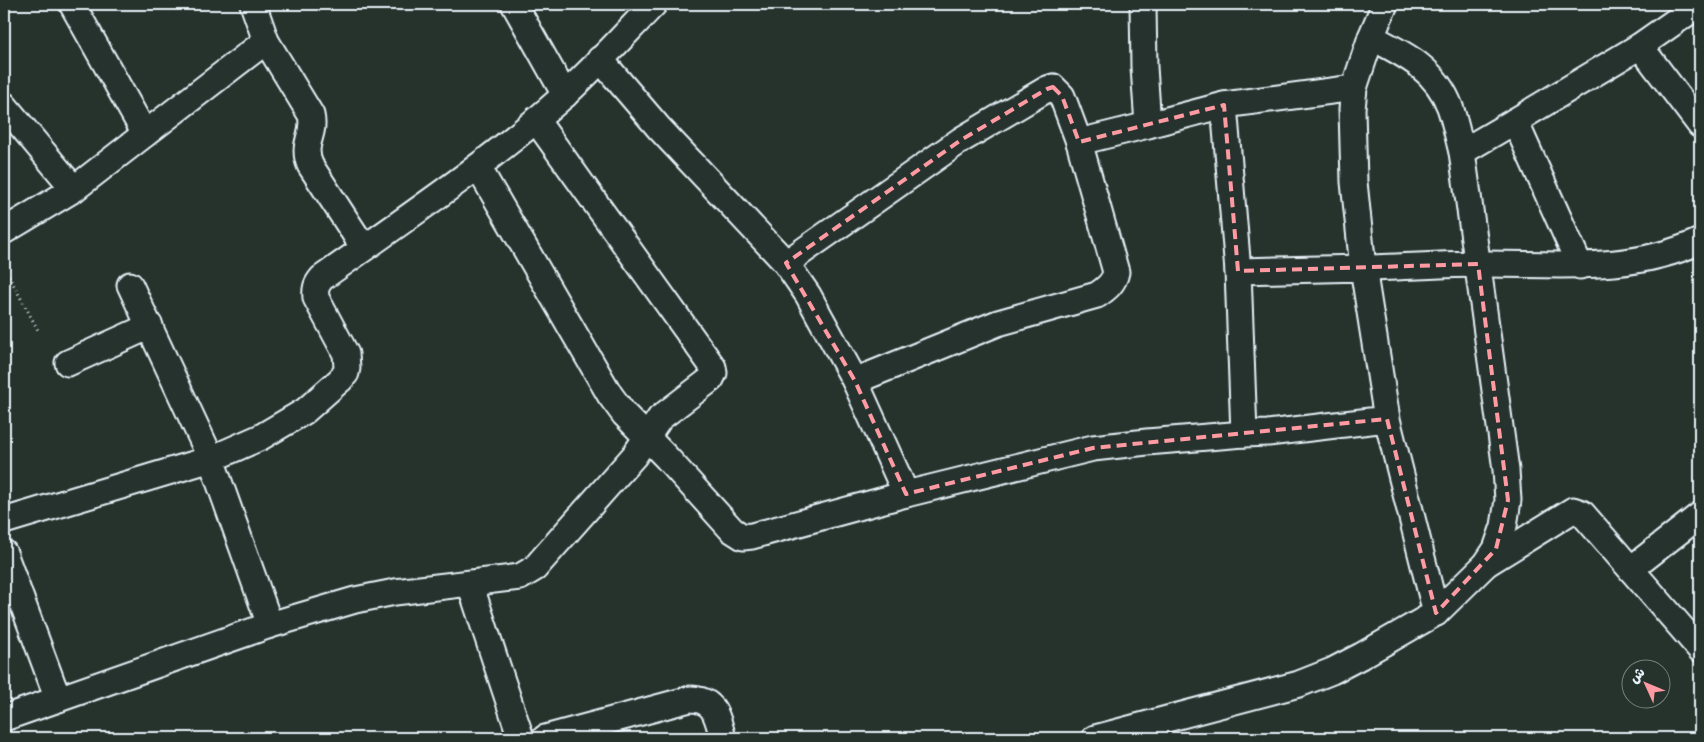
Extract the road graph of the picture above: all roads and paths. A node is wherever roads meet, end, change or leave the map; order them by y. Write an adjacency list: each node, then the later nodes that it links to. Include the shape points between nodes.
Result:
1 (72, 4): 20 (street)
2 (252, 4): 9 (street)
3 (514, 4): 13 (street)
4 (654, 4): 11 (street)
5 (1143, 4): 18 (street)
6 (1385, 4): 8 (street)
7 (1700, 4): 10 (street)
8 (1370, 37): 12 (street); 22 (street, via 1409,57 1429,74 1450,107)
9 (266, 41): 20 (street); 27 (street, via 311,115 312,130 306,151 310,165)
10 (1640, 46): 17 (street); 19 (street)
11 (600, 59): 13 (street); 28 (street, via 659,128)
12 (1354, 88): 15 (street); 32 (street, via 1354,182)
13 (565, 95): 16 (street)
14 (4, 105): 24 (street)
15 (1224, 105): 18 (street); 33 (street)
16 (536, 120): 23 (street); 41 (street, via 713,367 714,373 710,378 660,418)
17 (1515, 122): 22 (street); 30 (street)
18 (1148, 125): 21 (street)
19 (1700, 125)
20 (145, 134): 24 (street)
21 (1079, 142): 28 (street, via 1062,96 1053,87 1047,89 962,140); 38 (street, via 1116,272 1109,286 1097,295 998,323)
22 (1462, 152): 29 (street)
23 (478, 167): 27 (street); 41 (street, via 610,395)
24 (74, 189): 25 (street)
25 (4, 231)
26 (1700, 241): 30 (street, via 1680,251 1647,259)
27 (364, 248): 42 (street, via 322,278 315,291 321,310 346,354 347,368 340,380 305,411 261,437)
28 (786, 262): 38 (street)
29 (1478, 264): 30 (street); 32 (street); 47 (street, via 1508,500 1504,526 1496,549)
30 (1580, 266)
31 (4, 268): 36 (path)
32 (1363, 268): 33 (street); 39 (street)
33 (1238, 271): 40 (street)
34 (130, 286): 35 (street)
35 (150, 326): 37 (street); 42 (street)
36 (38, 330)
37 (68, 363)
38 (855, 381): 43 (street)
39 (1387, 419): 40 (street); 50 (street)
40 (1244, 434): 43 (street, via 1093,448)
41 (646, 438): 43 (street, via 732,530 743,537); 49 (street, via 634,456 535,568 520,577)
42 (211, 459): 45 (street); 51 (street)
43 (906, 494)
44 (1700, 515): 48 (street)
45 (4, 521)
46 (4, 553): 53 (street)
47 (1486, 564): 48 (street, via 1578,510); 50 (street)
48 (1631, 569): 52 (street)
49 (470, 584): 51 (street, via 355,600); 56 (street)
50 (1436, 613): 55 (street, via 1332,671)
51 (270, 625): 53 (street)
52 (1700, 649)
53 (58, 699): 54 (street)
54 (4, 718)
55 (1178, 727): 59 (street)
56 (520, 738)
57 (545, 738): 58 (street, via 690,699 707,702 713,709)
58 (723, 738)
59 (1095, 738)

